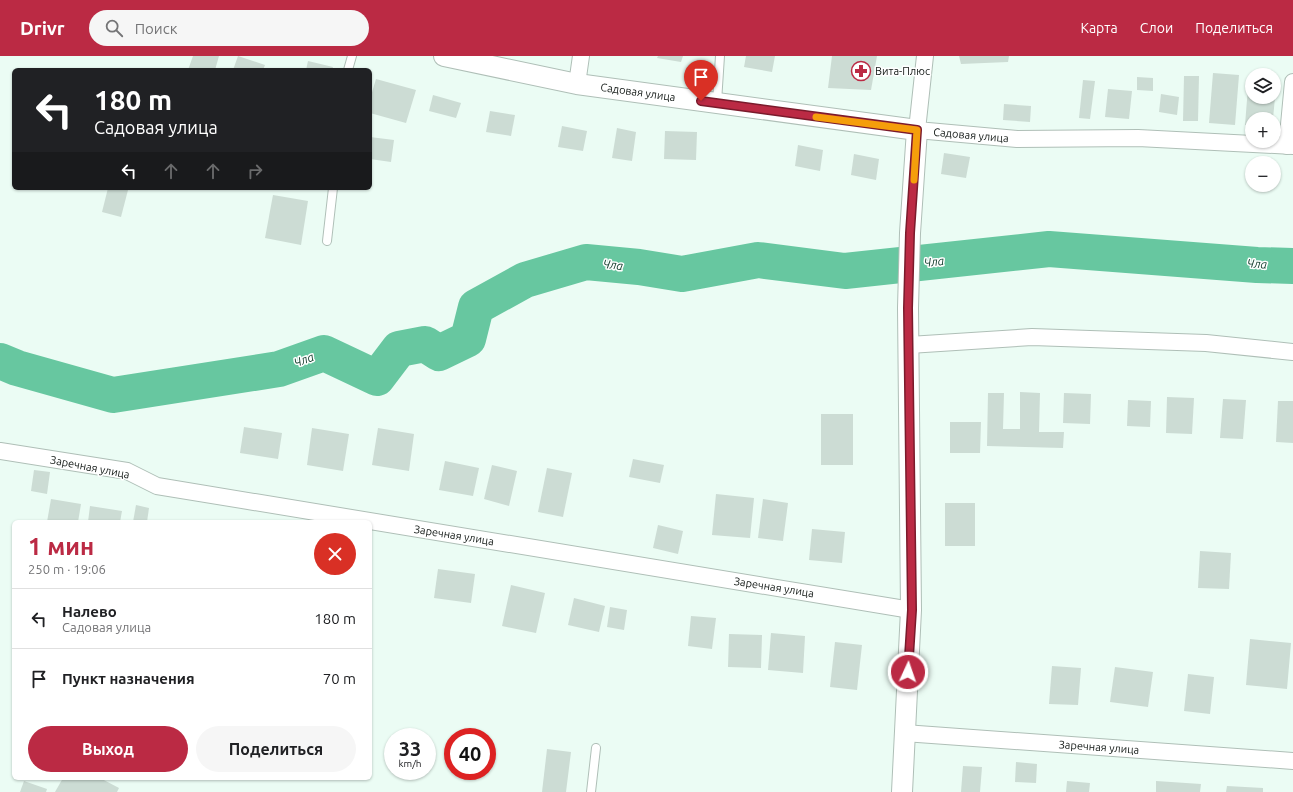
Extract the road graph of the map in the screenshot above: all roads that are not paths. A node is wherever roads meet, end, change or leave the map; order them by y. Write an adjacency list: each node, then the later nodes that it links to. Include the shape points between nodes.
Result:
1 (352, 56): 6 (lane)
2 (444, 56): 8 (street, Садовая улица)
3 (581, 56): 8 (street)
4 (720, 56): 9 (lane)
5 (925, 56): 10 (street)
6 (349, 68)
7 (1293, 82): 11 (street, Садовая улица)
8 (577, 84): 9 (street, Садовая улица)
9 (717, 103): 10 (street, Садовая улица)
10 (917, 130): 11 (street, Садовая улица, via 1017,139 1138,138); 14 (street, via 910,233)
11 (1290, 146)
12 (333, 190): 13 (lane)
13 (327, 241)
14 (909, 344): 15 (street, via 1032,337 1206,343); 19 (street)
15 (1293, 352)
16 (0, 451): 17 (street, Заречная улица, via 127,471 157,486)
17 (364, 520)
18 (372, 521): 19 (street, Заречная улица)
19 (912, 610): 20 (street)
20 (904, 733): 22 (street, Заречная улица); 24 (street)
21 (596, 748): 23 (lane)
22 (1293, 761)
23 (591, 792)
24 (902, 792)

